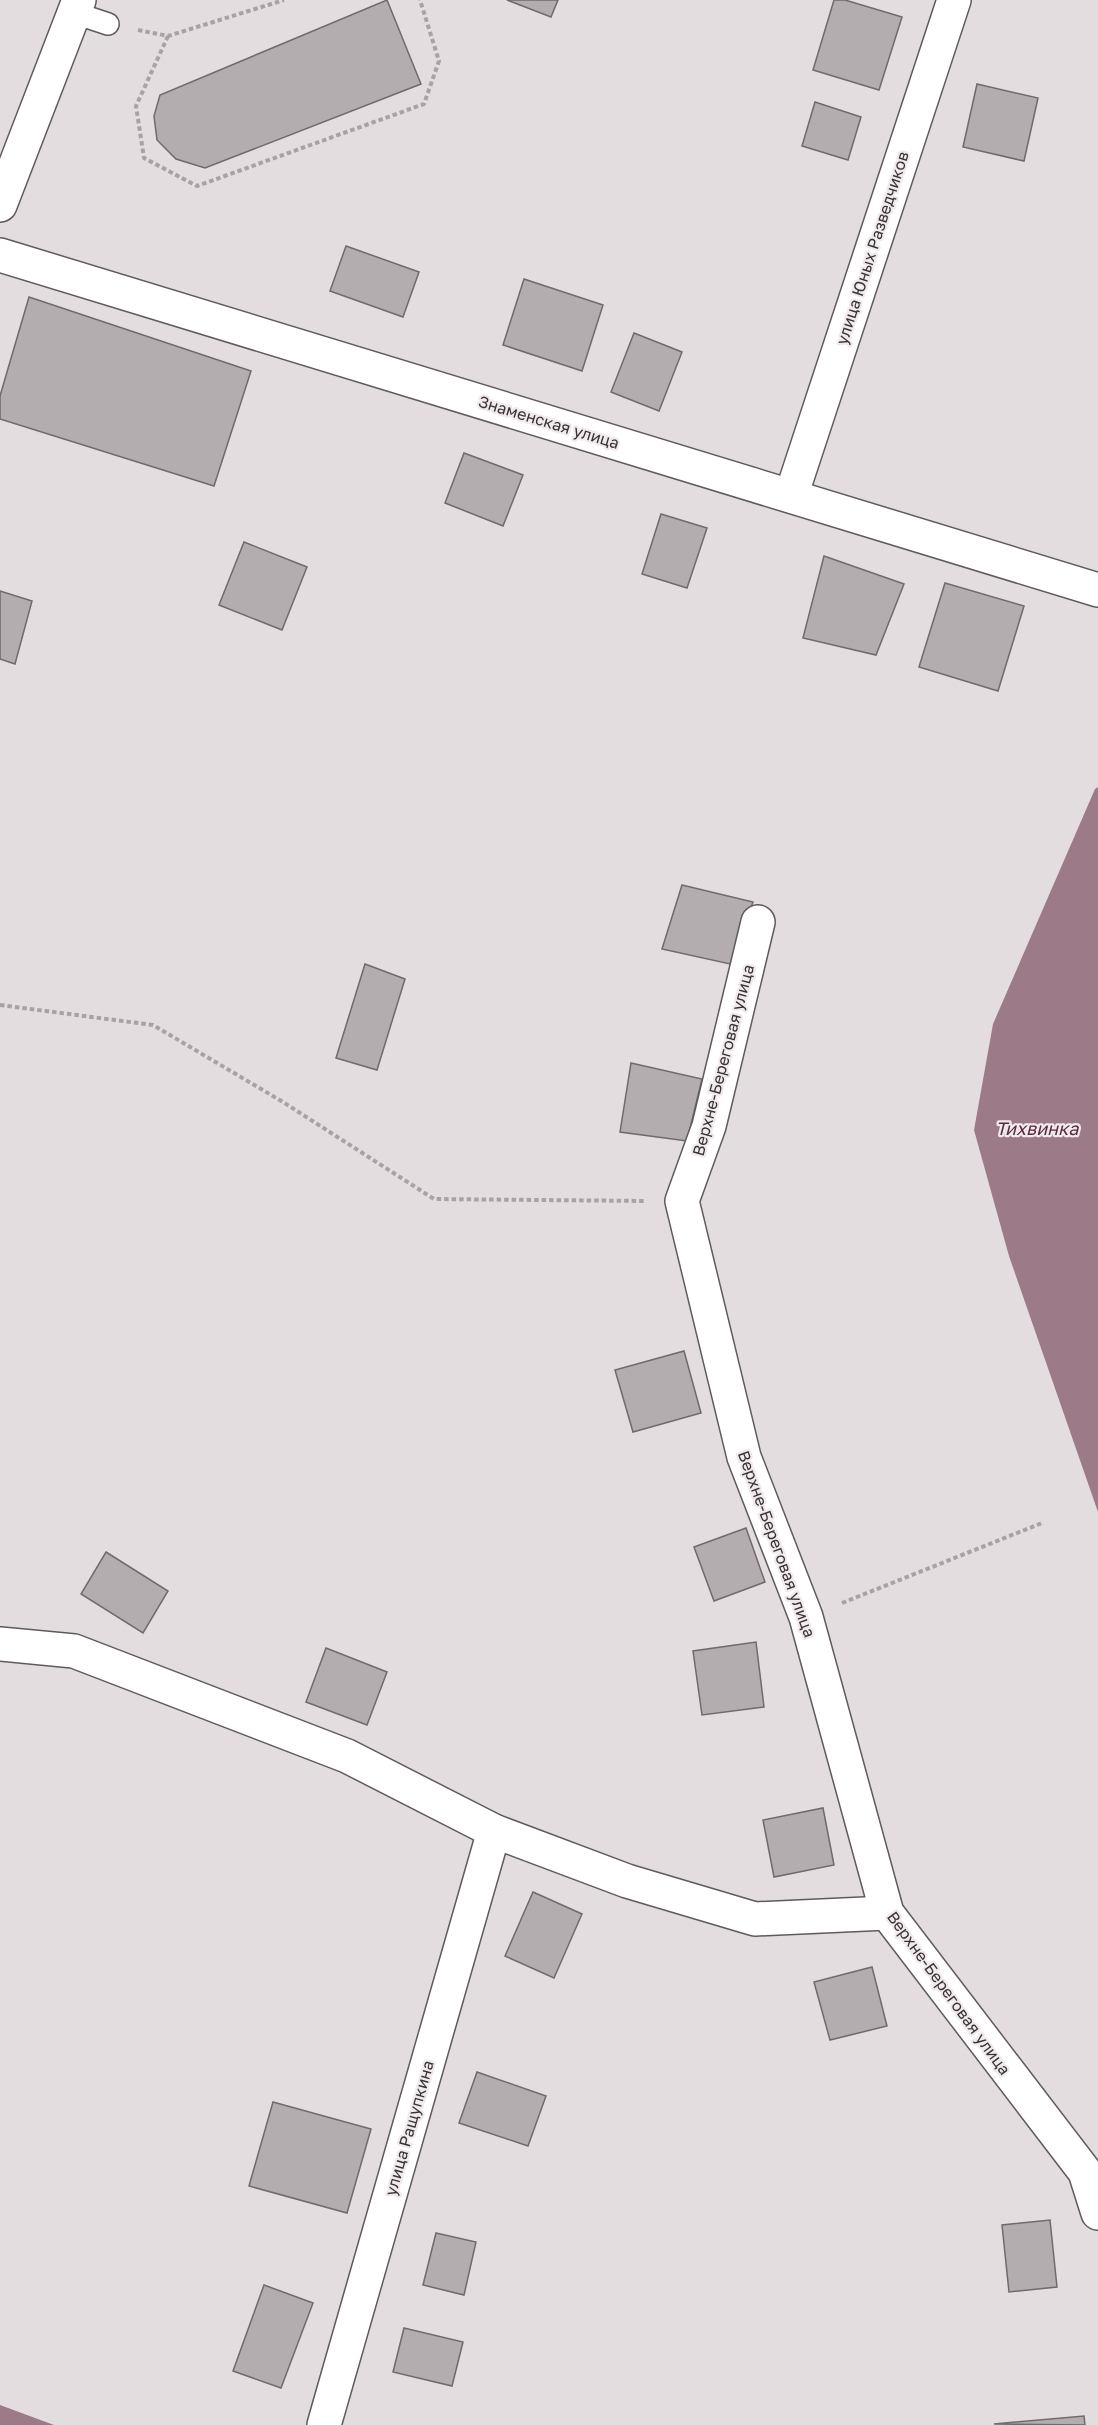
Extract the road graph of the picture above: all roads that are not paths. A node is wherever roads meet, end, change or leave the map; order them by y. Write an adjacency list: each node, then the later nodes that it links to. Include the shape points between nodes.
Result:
1 (954, 0): 6 (street, улица Юных Разведчиков)
2 (77, 6): 3 (lane); 4 (street)
3 (108, 24)
4 (0, 205)
5 (0, 255): 6 (street, Знаменская улица)
6 (791, 496): 7 (street, Знаменская улица)
7 (1098, 590)
8 (758, 922): 11 (street, Верхне-Береговая улица, via 709,1126 682,1201 744,1456 806,1617)
9 (0, 1644): 10 (street, via 74,1651 347,1756)
10 (494, 1831): 11 (street, via 627,1881 755,1918); 13 (street, улица Ращупкина)
11 (887, 1913): 12 (street, Верхне-Береговая улица, via 1085,2172)
12 (1098, 2213)
13 (324, 2425)

